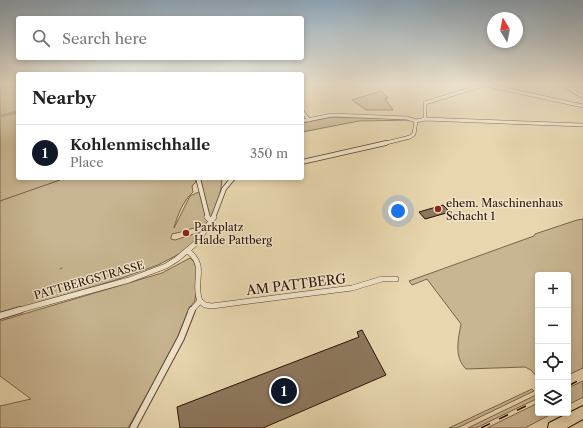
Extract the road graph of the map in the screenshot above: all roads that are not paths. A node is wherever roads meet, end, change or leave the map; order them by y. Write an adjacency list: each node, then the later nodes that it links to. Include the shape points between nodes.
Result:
1 (425, 104): 3 (street)
2 (304, 114): 4 (street)
3 (425, 119): 6 (street); 7 (street)
4 (309, 120): 5 (street); 6 (street, via 333,115 407,118)
5 (304, 121)
6 (416, 121): 8 (street, via 414,134 410,137)
7 (583, 125)
8 (304, 162)
9 (199, 180): 11 (street)
10 (229, 180): 11 (street, PATTBERGSTRASSE)
11 (211, 221): 12 (street, PATTBERGSTRASSE, via 200,240)
12 (188, 251): 14 (street, via 199,262); 15 (street, PATTBERGSTRASSE, via 152,272)
13 (396, 279): 14 (street, AM PATTBERG, via 382,279 352,288 212,306)
14 (200, 301): 17 (street, via 192,309 181,338)
15 (0, 316)
16 (583, 412): 18 (highway)
17 (133, 428)
18 (554, 428)

